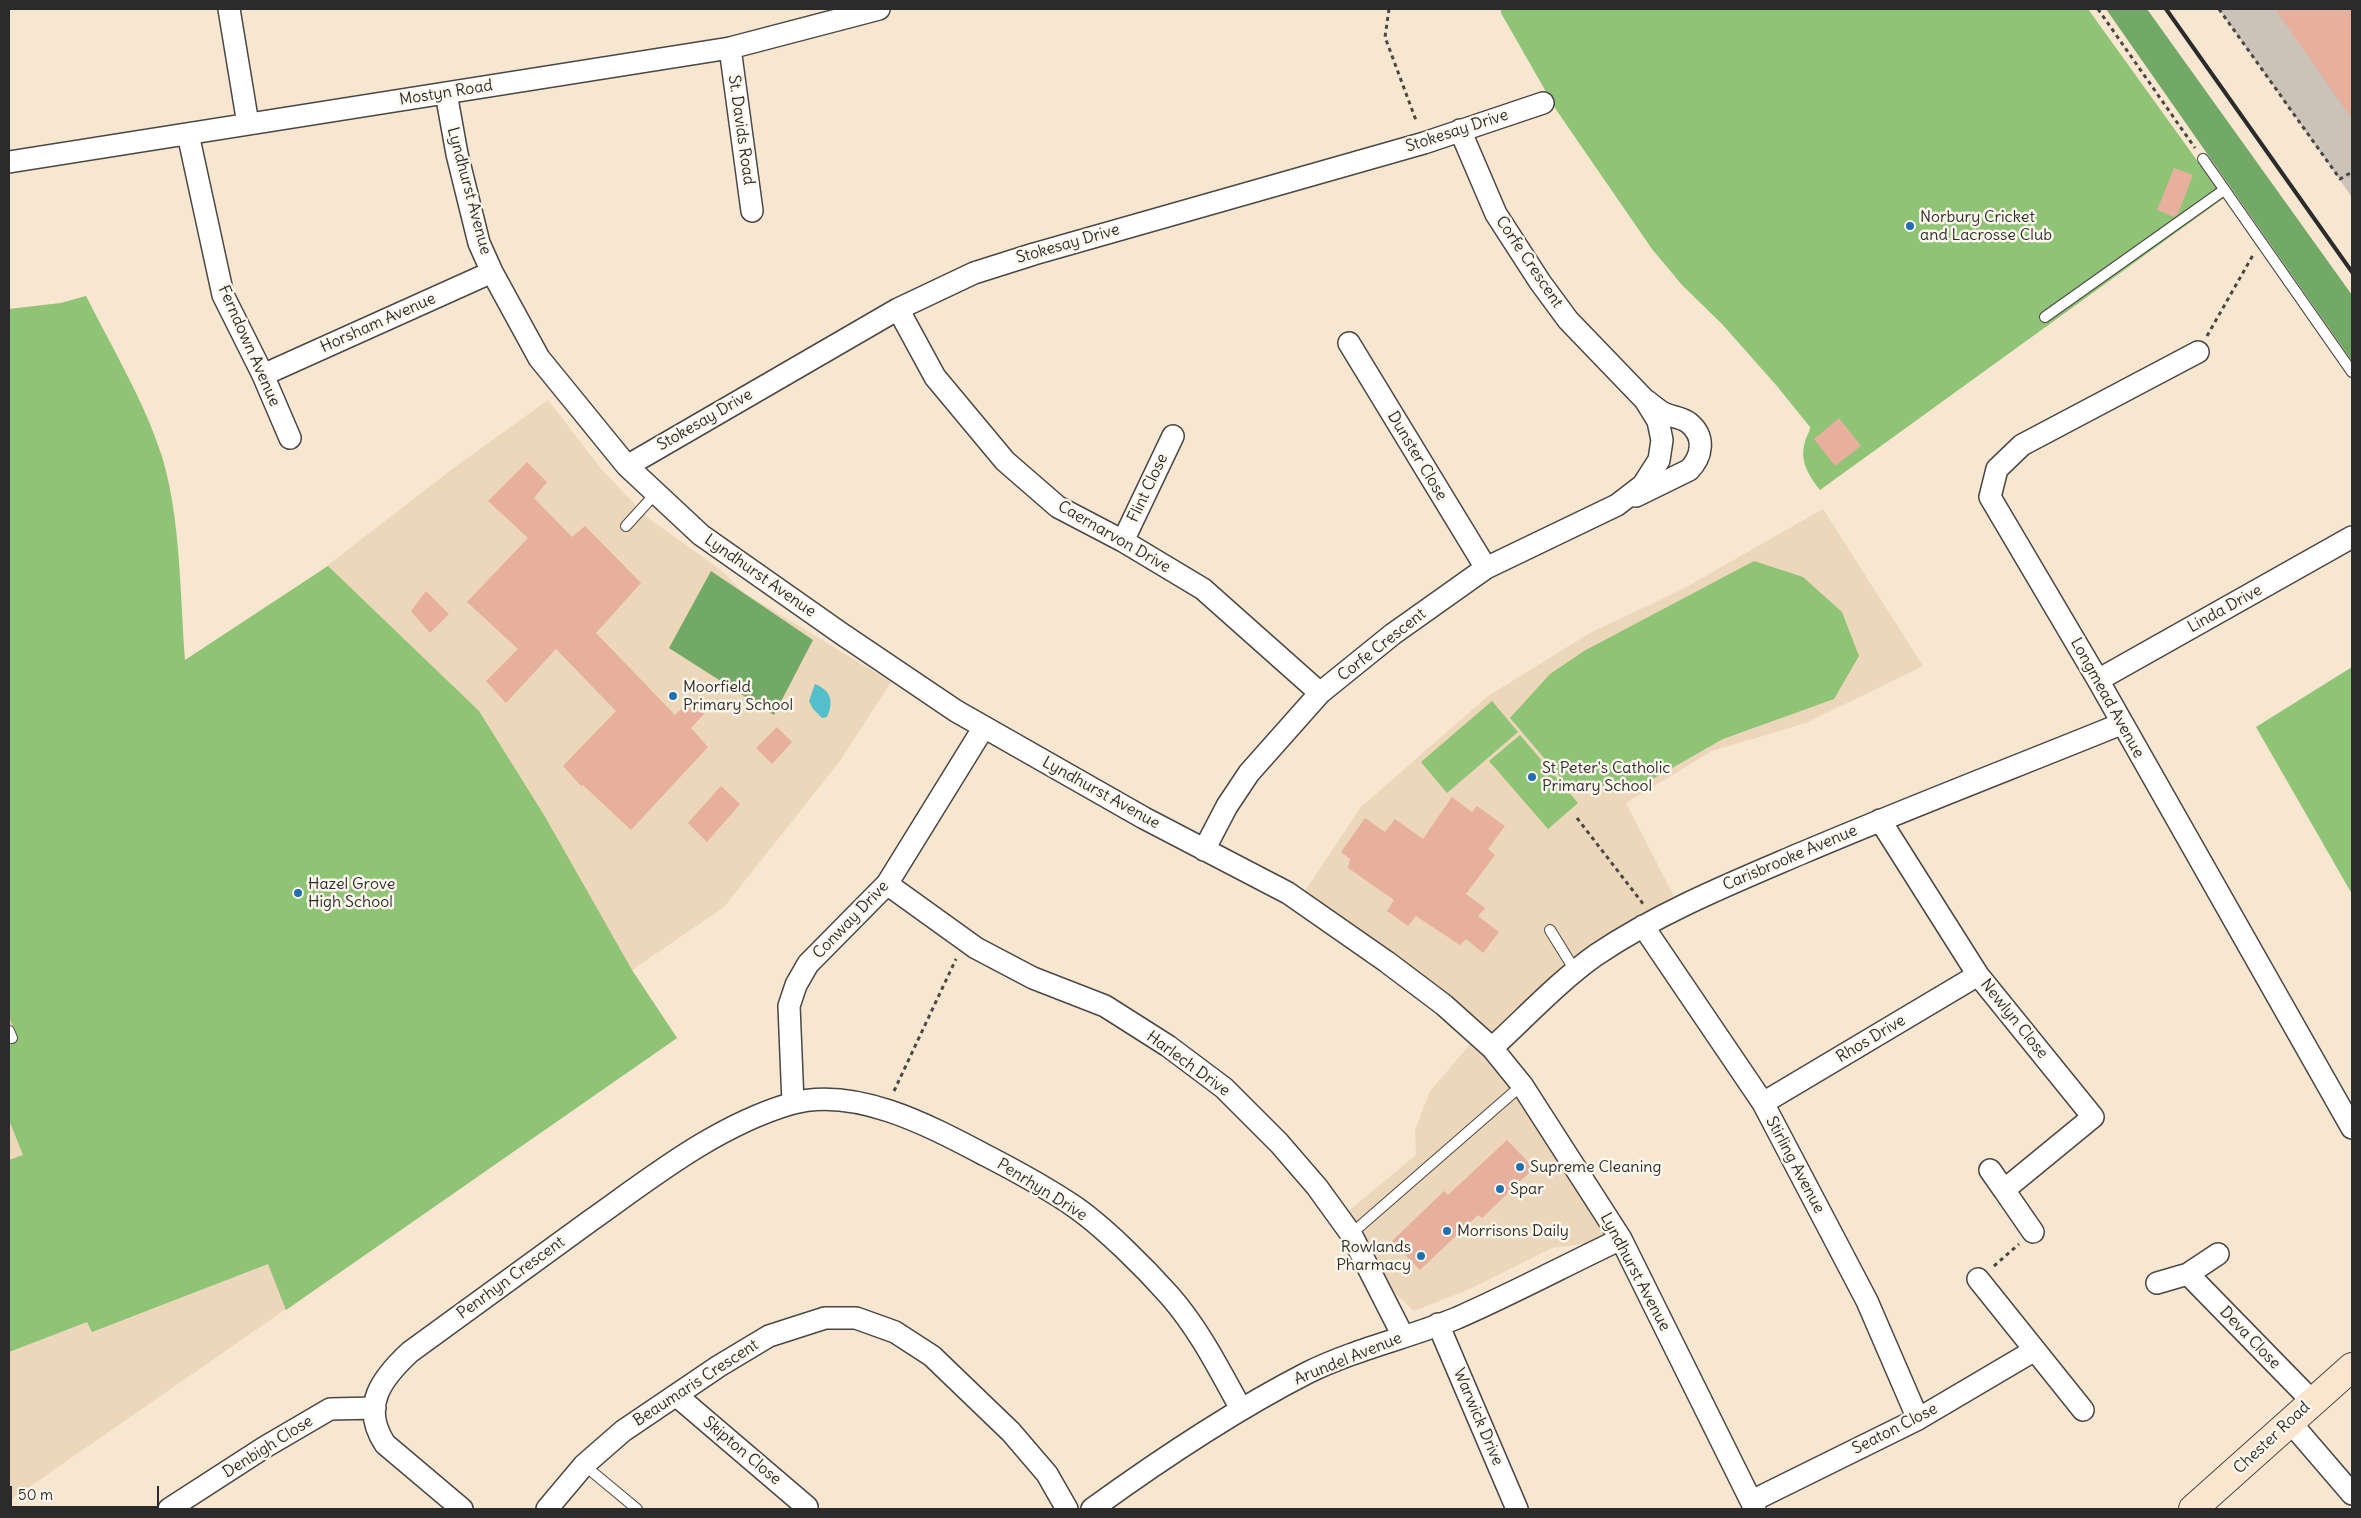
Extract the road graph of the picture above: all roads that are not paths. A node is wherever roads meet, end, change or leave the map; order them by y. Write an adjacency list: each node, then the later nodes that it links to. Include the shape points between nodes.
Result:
1 (229, 9): 6 (street)
2 (879, 9): 3 (street, Mostyn Road)
3 (730, 48): 4 (street, Mostyn Road); 12 (street, St. Davids Road)
4 (446, 93): 6 (street, Mostyn Road); 13 (street, Lyndhurst Avenue, via 479,243)
5 (1543, 103): 7 (street, Stokesay Drive)
6 (248, 124): 8 (street, Mostyn Road)
7 (1460, 130): 14 (street, Stokesay Drive, via 974,273); 20 (street, Corfe Crescent, via 1496,214 1540,282 1568,320)
8 (188, 134): 10 (street, Mostyn Road); 19 (street, Ferndown Avenue, via 223,295)
9 (2203, 159): 11 (lane)
10 (9, 162)
11 (2224, 190): 15 (lane); 18 (lane)
12 (752, 211)
13 (492, 272): 19 (street, Horsham Avenue); 23 (street, Lyndhurst Avenue, via 539,358)
14 (898, 309): 23 (street, Stokesay Drive); 28 (street, Caernarvon Drive, via 935,377 1005,461 1058,507)
15 (2045, 317)
16 (1349, 343): 29 (street, Dunster Close)
17 (2198, 352): 30 (street, Longmead Avenue, via 2022,445 1998,469 1990,497)
18 (2352, 372)
19 (264, 374): 22 (street, Ferndown Avenue)
20 (1645, 400): 25 (street, Corfe Crescent, via 1658,421 1662,440 1659,460 1642,485); 25 (street, Corfe Crescent, via 1663,412 1689,422 1699,435 1702,449 1689,470)
21 (1173, 436): 28 (street, Flint Close)
22 (290, 438)
23 (627, 466): 24 (street, Lyndhurst Avenue)
24 (656, 493): 26 (lane); 33 (street, Lyndhurst Avenue, via 701,535 842,634)
25 (1617, 505): 29 (street, Corfe Crescent)
26 (626, 526)
27 (2352, 537): 30 (street, Linda Drive)
28 (1123, 541): 31 (street, Caernarvon Drive, via 1203,589)
29 (1486, 568): 31 (street, Corfe Crescent, via 1393,634)
30 (2098, 680): 32 (street, Longmead Avenue)
31 (1320, 693): 35 (street, Corfe Crescent, via 1249,773)
32 (2121, 724): 34 (street, Carisbrooke Avenue); 45 (street, Longmead Avenue)
33 (984, 727): 35 (street, Lyndhurst Avenue); 36 (street, Conway Drive)
34 (1880, 820): 37 (street, Carisbrooke Avenue, via 1718,889); 40 (street, Newlyn Close)
35 (1204, 850): 41 (street, Lyndhurst Avenue, via 1288,893 1340,927 1444,1005)
36 (887, 884): 43 (street, Conway Drive, via 808,964 796,985 789,1006); 49 (street, Harlech Drive, via 965,940 1032,978 1105,1006 1168,1046 1224,1088 1318,1187)
37 (1649, 923): 39 (street, Carisbrooke Avenue); 44 (street, Stirling Avenue)
38 (1550, 930): 39 (lane)
39 (1576, 972): 41 (street, Carisbrooke Avenue)
40 (1978, 975): 44 (street, Rhos Drive); 47 (street, Newlyn Close, via 2093,1117)
41 (1492, 1048): 42 (street, Lyndhurst Avenue)
42 (1522, 1085): 49 (lane); 50 (street, Lyndhurst Avenue)
43 (793, 1103): 61 (street, Penrhyn Crescent, via 702,1144 418,1346 389,1372 376,1395); 62 (street, Penrhyn Drive, via 828,1099 885,1110 922,1122 1032,1180 1076,1208 1108,1234 1169,1295 1201,1337)
44 (1763, 1103): 64 (street, Stirling Avenue, via 1867,1301)
45 (2352, 1128)
46 (1990, 1170): 47 (street)
47 (2004, 1190): 48 (street)
48 (2033, 1232)
49 (1351, 1234): 56 (street, Harlech Drive)
50 (1621, 1239): 55 (street, Arundel Avenue); 68 (street, Lyndhurst Avenue)
51 (2218, 1254): 52 (street)
52 (2188, 1274): 54 (street); 60 (street, Deva Close)
53 (1978, 1279): 57 (street)
54 (2157, 1283)
55 (1438, 1324): 56 (street, Arundel Avenue); 76 (street, Warwick Drive)
56 (1403, 1336): 62 (street, Arundel Avenue, via 1309,1372)
57 (2035, 1350): 63 (street); 64 (street, Seaton Close)
58 (2352, 1368): 60 (street, Chester Road)
59 (677, 1396): 66 (street, Beaumaris Crescent, via 622,1431); 69 (street, Skipton Close); 74 (street, Beaumaris Crescent, via 769,1336 825,1318 856,1318 895,1332 932,1356 1011,1432 1047,1474)
60 (2312, 1401): 65 (street, Chester Road)
61 (374, 1408): 70 (street, Denbigh Close, via 330,1409); 71 (street, Penrhyn Crescent, via 377,1432 384,1444)
62 (1241, 1409): 75 (street, Arundel Avenue, via 1159,1461)
63 (2083, 1410)
64 (1918, 1420): 68 (street, Seaton Close)
65 (2291, 1423): 67 (street); 77 (street, Chester Road)
66 (584, 1465): 72 (street, Beaumaris Crescent); 73 (lane)
67 (2352, 1494)
68 (1754, 1505)
69 (807, 1507)
70 (169, 1509)
71 (462, 1509)
72 (546, 1509)
73 (637, 1509)
74 (1066, 1509)
75 (1092, 1509)
76 (1517, 1509)
77 (2194, 1509)

